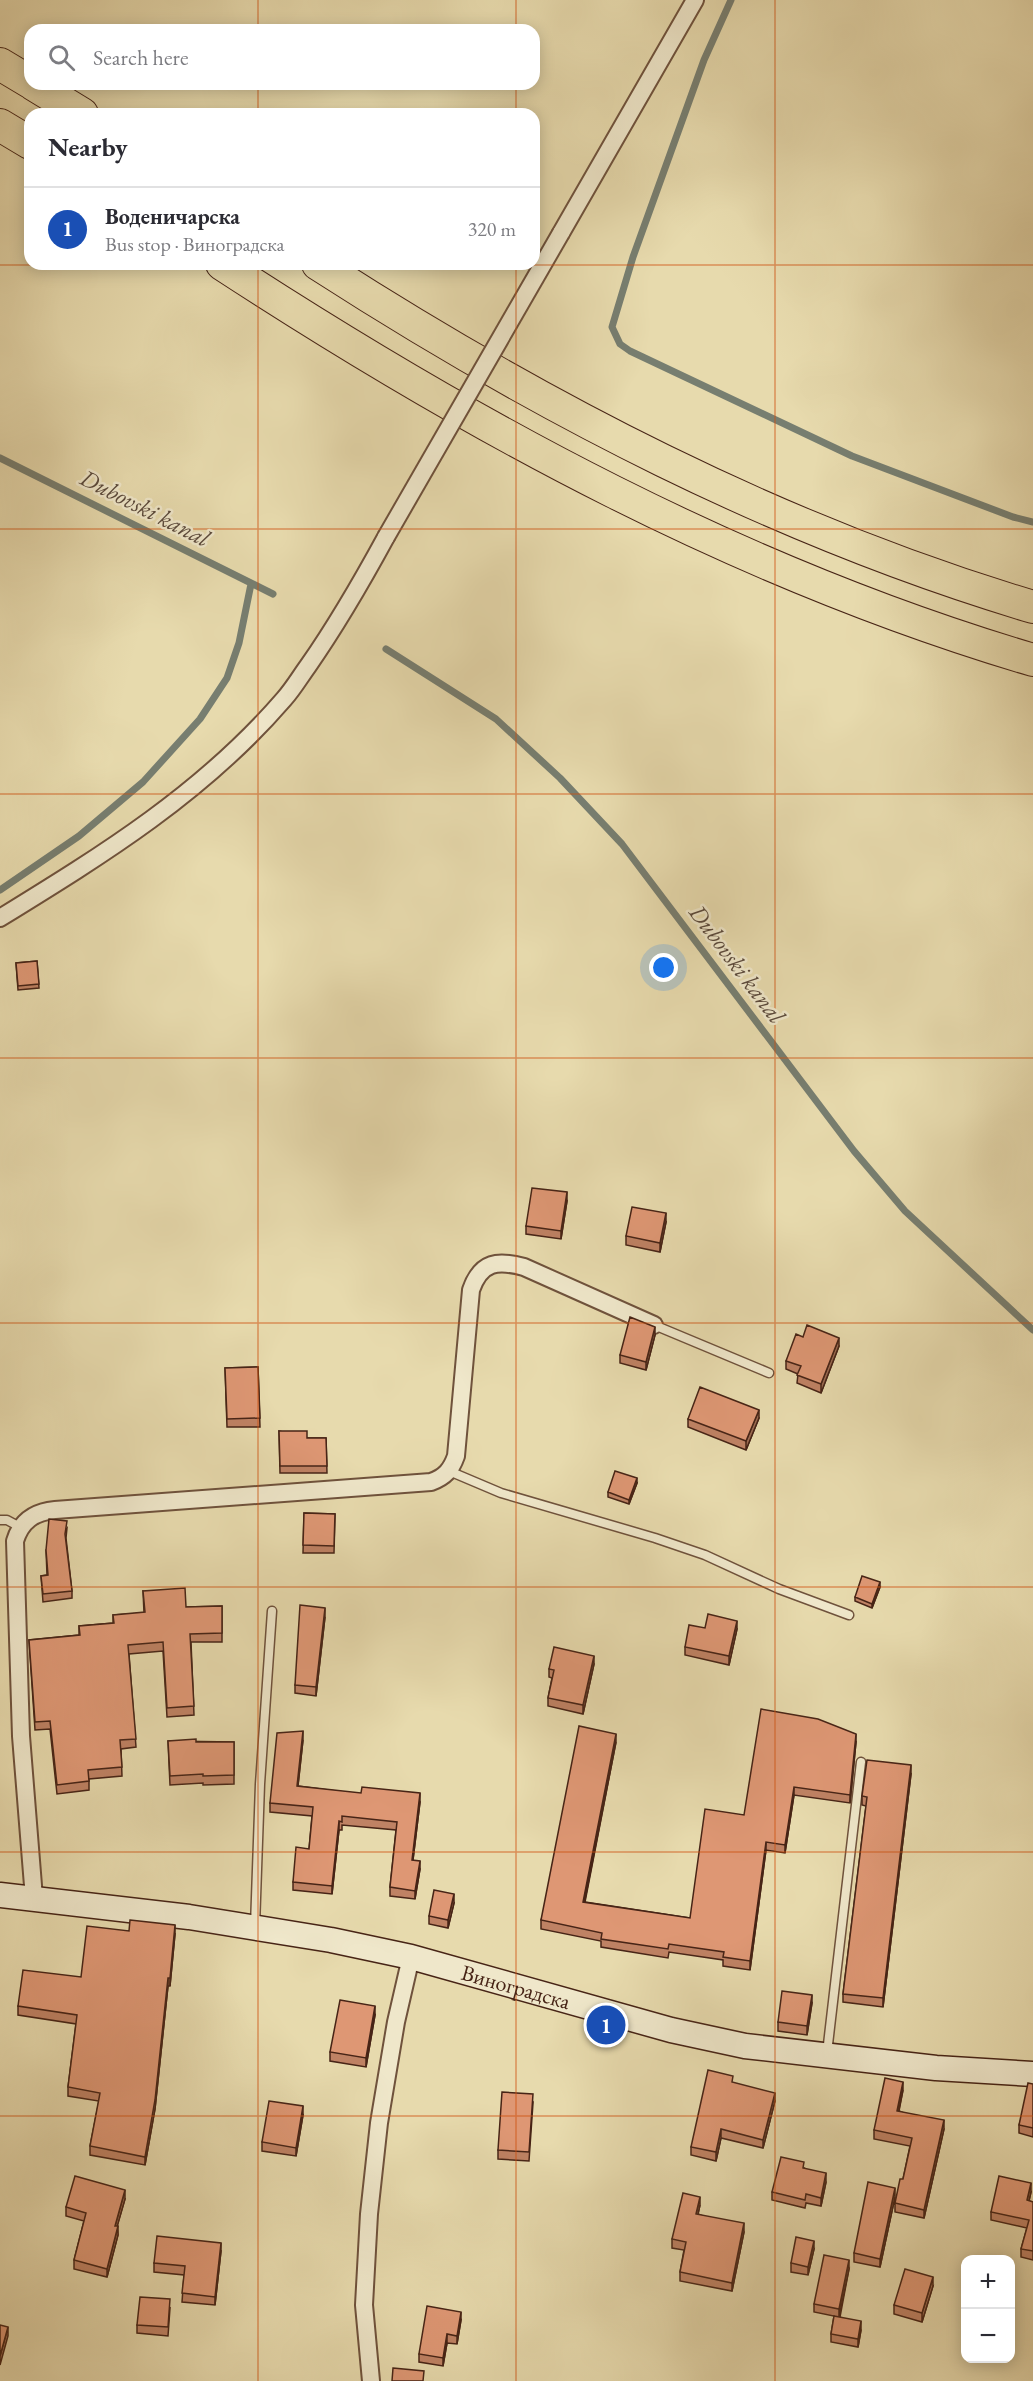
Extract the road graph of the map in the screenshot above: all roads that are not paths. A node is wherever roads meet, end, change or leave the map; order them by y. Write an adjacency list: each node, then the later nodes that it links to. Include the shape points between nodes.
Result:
1 (695, 0): 8 (street, bridge)
2 (0, 64): 3 (highway)
3 (24, 79)
4 (43, 90): 5 (highway)
5 (72, 108)
6 (0, 125): 7 (highway)
7 (24, 139)
8 (540, 269)
9 (232, 270): 13 (highway, via 387,368 625,499 871,607)
10 (327, 270): 12 (highway, via 490,369 690,474 890,559)
11 (540, 270): 14 (street, bridge, via 341,619 284,698 182,797 116,846)
12 (1033, 607)
13 (1033, 660)
14 (0, 918)
15 (654, 1325): 16 (lane); 17 (street, via 524,1267 497,1263 486,1267 471,1290 456,1456)
16 (769, 1373)
17 (449, 1471): 19 (street, via 431,1482 46,1511); 21 (lane, via 501,1493 705,1555 778,1589)
18 (0, 1520): 19 (lane)
19 (20, 1527): 24 (street, via 15,1541 21,1736)
20 (272, 1611): 25 (lane)
21 (849, 1615)
22 (861, 1762): 27 (lane)
23 (0, 1895): 24 (street, Виноградска)
24 (34, 1898): 25 (street, Виноградска)
25 (255, 1926): 26 (street, Виноградска)
26 (411, 1958): 27 (street, Виноградска, via 671,2030 745,2046); 29 (street, via 379,2123 369,2214 364,2306)
27 (827, 2057): 28 (street, Виноградска)
28 (1033, 2074)
29 (371, 2381)

